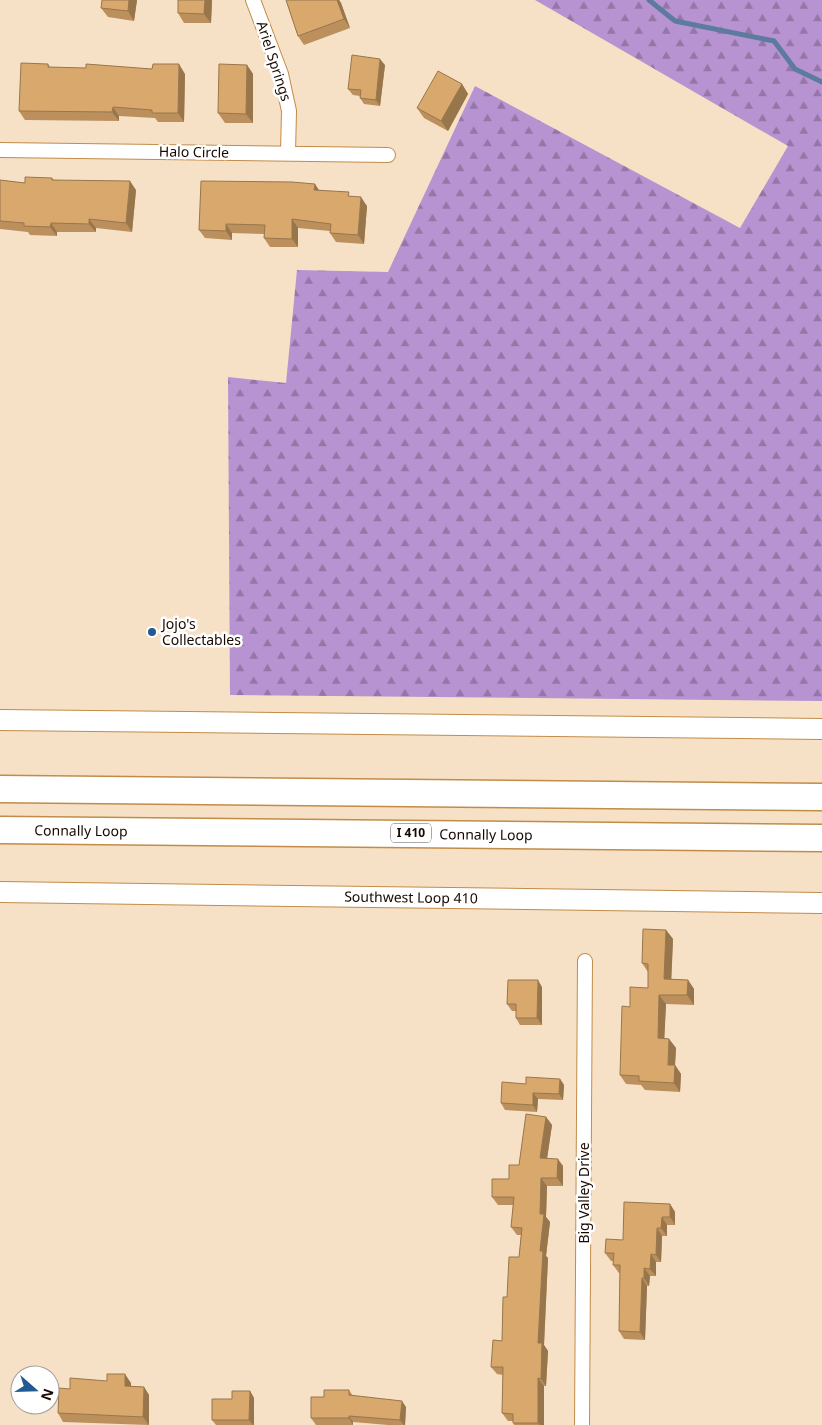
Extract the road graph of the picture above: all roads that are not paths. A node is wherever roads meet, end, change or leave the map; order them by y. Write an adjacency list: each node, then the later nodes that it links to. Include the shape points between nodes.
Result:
1 (254, 0): 3 (street, Ariel Springs, via 281,74 289,111)
2 (0, 150): 3 (street, Halo Circle)
3 (288, 154): 4 (street, Halo Circle)
4 (388, 155)
5 (0, 720): 6 (main road)
6 (822, 729)
7 (0, 789): 8 (highway)
8 (822, 797)
9 (0, 830): 10 (highway, Connally Loop / I 410)
10 (822, 838)
11 (0, 892): 12 (main road, Southwest Loop 410)
12 (822, 903)
13 (585, 961): 14 (street, Big Valley Drive)
14 (582, 1425)

